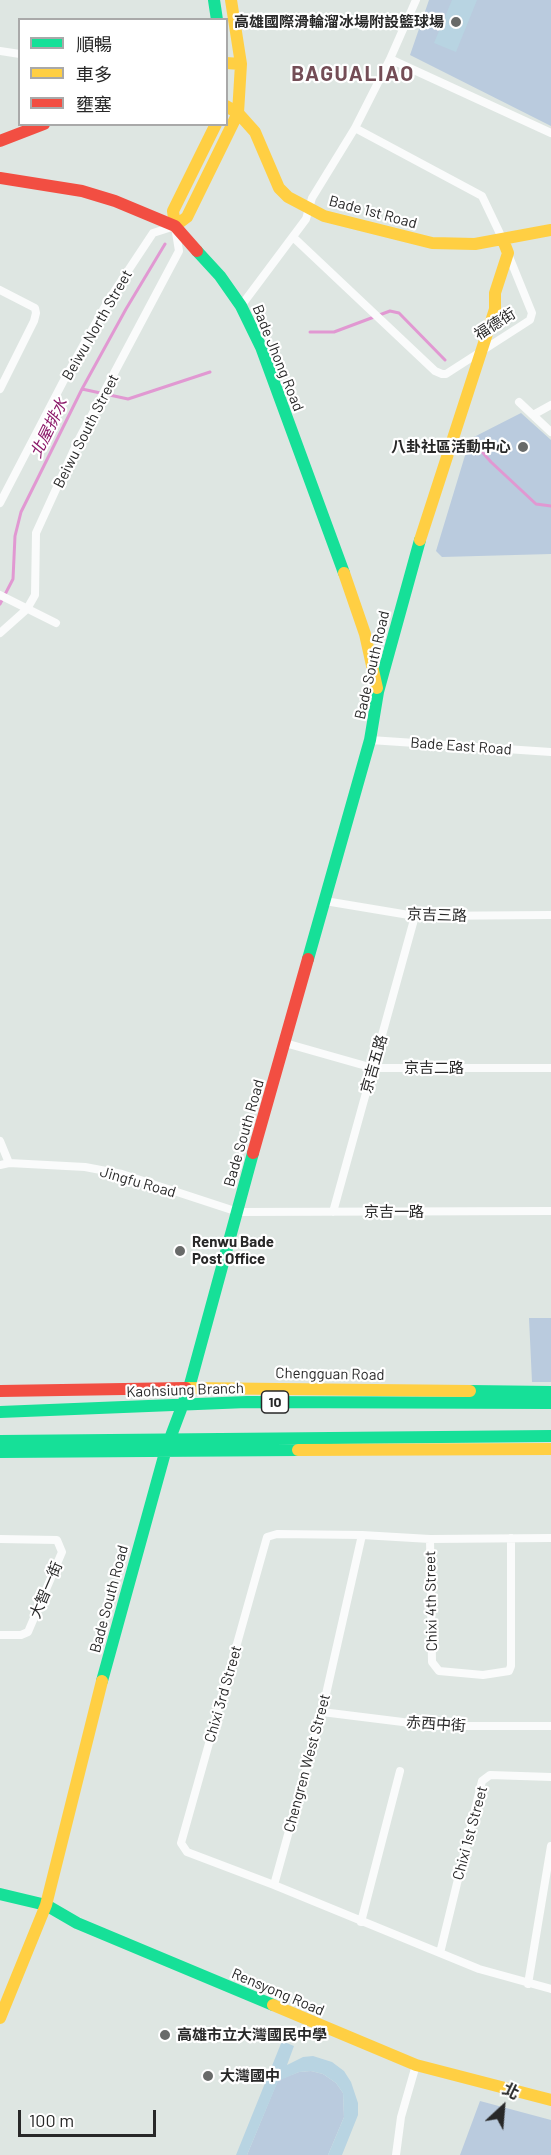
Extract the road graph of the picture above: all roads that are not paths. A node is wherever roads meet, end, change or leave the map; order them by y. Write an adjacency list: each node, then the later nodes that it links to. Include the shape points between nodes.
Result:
1 (214, 0): 4 (main road)
2 (231, 0): 9 (main road)
3 (416, 0): 7 (street)
4 (218, 18)
5 (0, 51): 6 (street)
6 (18, 54)
7 (390, 59): 14 (street); 15 (street)
8 (228, 63): 9 (main road)
9 (241, 64): 11 (main road)
10 (228, 107): 11 (main road, Bade 1st Road)
11 (238, 113): 18 (main road, Bade 1st Road, via 255,132 279,188); 19 (main road, via 187,218)
12 (39, 126): 16 (main road)
13 (215, 126): 19 (main road, via 173,211)
14 (355, 128): 18 (street, via 312,198); 22 (street, 福德街, via 482,196)
15 (551, 133)
16 (0, 141)
17 (0, 178): 19 (main road, Bade Jhong Road, via 100,196)
18 (310, 209): 21 (street); 22 (main road, Bade 1st Road, via 432,243)
19 (175, 226): 25 (main road, Bade Jhong Road); 32 (street, Beiwu North Street, via 153,232 108,301); 34 (street, Beiwu South Street, via 179,251 96,405 36,533 35,595)
20 (551, 230): 22 (main road, Bade 1st Road)
21 (293, 237): 25 (street); 26 (street, 福德街, via 435,371 446,374)
22 (503, 240): 23 (main road, 福德街)
23 (508, 253): 26 (main road, Bade South Road); 26 (street, 福德街, via 531,317)
24 (0, 290): 27 (street, via 34,308 36,313)
25 (241, 306): 37 (main road, Bade Jhong Road, via 261,347 342,566 365,634)
26 (483, 349): 37 (main road, Bade South Road, via 410,572)
27 (0, 389)
28 (519, 402): 30 (street)
29 (551, 405): 30 (street)
30 (533, 415): 31 (street)
31 (551, 432)
32 (0, 503)
33 (0, 595): 34 (street)
34 (27, 609): 35 (street); 36 (street)
35 (56, 623)
36 (0, 633)
37 (378, 693): 38 (main road, Bade South Road)
38 (370, 740): 39 (street, Bade East Road); 40 (main road, Bade South Road)
39 (551, 752)
40 (325, 901): 42 (street, 京吉三路); 43 (main road, Bade South Road)
41 (551, 915): 42 (street, 京吉三路)
42 (415, 916): 44 (street, 京吉五路)
43 (285, 1043): 44 (street, 京吉二路); 49 (main road, Bade South Road)
44 (373, 1068): 45 (street, 京吉二路); 50 (street, 京吉五路)
45 (551, 1068)
46 (0, 1141): 47 (street)
47 (5, 1164): 49 (street, Jingfu Road, via 85,1167 122,1174)
48 (551, 1211): 50 (street, 京吉一路)
49 (238, 1212): 50 (street, 京吉一路); 51 (main road, Bade South Road)
50 (333, 1212)
51 (189, 1388): 52 (main road, Chengguan Road); 53 (main road, Chengguan Road); 58 (main road, Bade South Road)
52 (0, 1391)
53 (551, 1392)
54 (551, 1403): 55 (main road, Kaohsiung Branch / 10, via 247,1402)
55 (0, 1412)
56 (551, 1436): 57 (main road)
57 (0, 1441)
58 (166, 1449): 59 (main road); 60 (main road); 74 (main road, Bade South Road, via 98,1695)
59 (551, 1449)
60 (0, 1452)
61 (362, 1535): 65 (street); 67 (street, Chengren West Street); 72 (street, Chixi 3rd Street, via 267,1537 181,1843 187,1852)
62 (510, 1538): 63 (street); 65 (street); 65 (street, Chixi 4th Street, via 512,1666 509,1671 483,1675 439,1671 432,1662)
63 (551, 1538)
64 (0, 1539): 66 (street, 大智一街, via 57,1540 62,1552 28,1632)
65 (430, 1539)
66 (0, 1635)
67 (322, 1712): 68 (street, 赤西中街, via 435,1726); 72 (street, Chengren West Street)
68 (551, 1726)
69 (400, 1771): 75 (street)
70 (551, 1777): 76 (street, Chixi 1st Street, via 490,1775 482,1781)
71 (551, 1846): 77 (street)
72 (274, 1885): 75 (street)
73 (0, 1894): 74 (main road, Rensyong Road)
74 (46, 1905): 79 (main road, Bade South Road); 80 (main road, Rensyong Road, via 77,1923)
75 (361, 1922): 76 (street)
76 (440, 1953): 77 (street)
77 (528, 1984): 78 (street)
78 (551, 1989)
79 (0, 2018)
80 (416, 2065): 81 (main road, Rensyong Road); 82 (street, via 401,2117)
81 (551, 2100)
82 (396, 2155)

